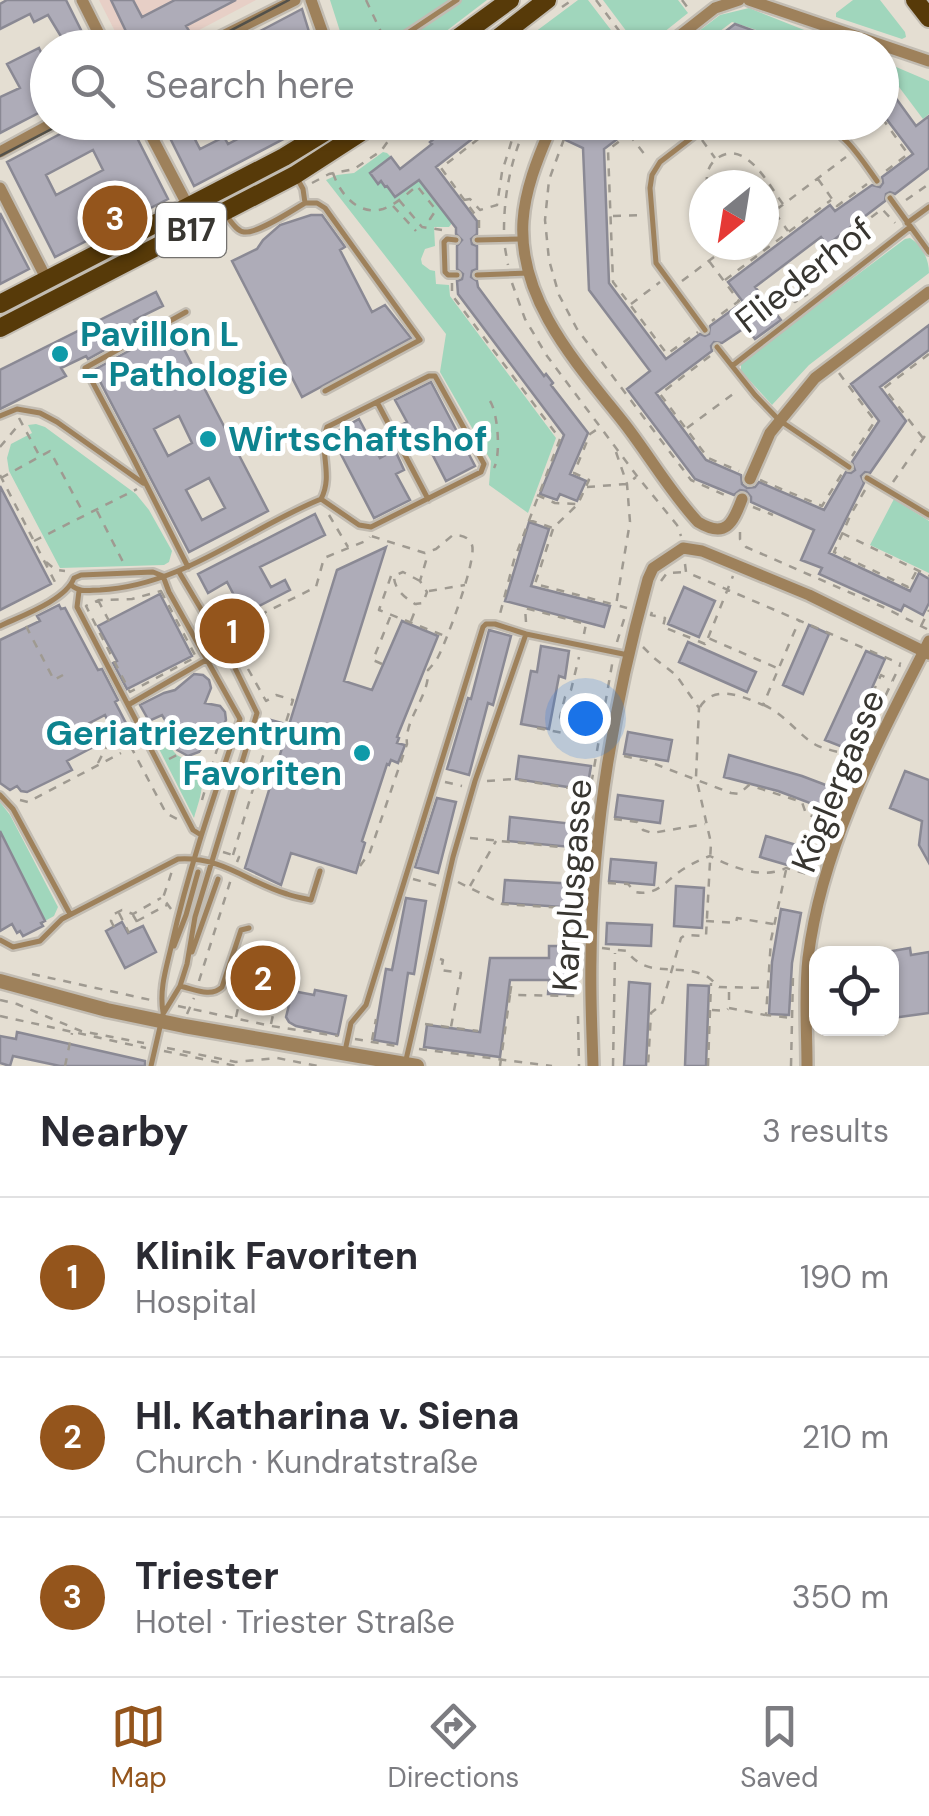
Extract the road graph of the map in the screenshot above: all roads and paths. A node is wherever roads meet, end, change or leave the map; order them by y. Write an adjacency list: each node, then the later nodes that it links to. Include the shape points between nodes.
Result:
1 (82, 0): 13 (street)
2 (295, 0): 14 (street)
3 (311, 0): 15 (street)
4 (366, 0): 16 (path)
5 (457, 0): 17 (lane)
6 (510, 0): 18 (main road)
7 (547, 0): 19 (main road)
8 (596, 0): 20 (path)
9 (739, 0): 21 (street, via 715,8)
10 (748, 0): 22 (street)
11 (917, 0): 12 (main road)
12 (929, 18)
13 (97, 30)
14 (235, 30)
15 (322, 30)
16 (380, 30)
17 (409, 30)
18 (469, 30)
19 (508, 30)
20 (618, 30)
21 (687, 30)
22 (837, 30)
23 (899, 51): 24 (street)
24 (929, 61)
25 (30, 136): 41 (street)
26 (153, 140): 60 (street)
27 (312, 140): 60 (main road, B17)
28 (349, 140): 47 (main road, B17)
29 (477, 140): 56 (path, via 441,168)
30 (512, 140): 56 (path, via 497,205 480,210)
31 (546, 140): 77 (street, via 528,189)
32 (564, 140): 127 (path, via 549,180 545,220 559,296)
33 (621, 140): 67 (path, via 608,150)
34 (634, 140): 42 (path)
35 (689, 140): 89 (lane, via 660,162 650,181 654,253)
36 (702, 140): 43 (path)
37 (850, 140): 39 (path)
38 (898, 140): 45 (path, via 908,154)
39 (848, 142): 40 (lane)
40 (854, 150): 48 (path); 49 (lane)
41 (0, 152)
42 (643, 152)
43 (716, 159): 44 (path); 58 (path, via 745,157)
44 (708, 170)
45 (886, 171)
46 (334, 174): 59 (path, via 356,204 371,210)
47 (295, 175): 57 (lane); 64 (main road, B17)
48 (818, 178): 54 (path); 58 (path)
49 (877, 181)
50 (929, 184): 62 (path)
51 (866, 185): 54 (path, via 837,206)
52 (0, 188): 87 (street)
53 (890, 198): 62 (lane)
54 (832, 199): 73 (path)
55 (398, 200): 59 (path); 72 (path); 72 (path, via 418,186 436,210)
56 (464, 200): 65 (path)
57 (306, 204): 64 (lane, via 248,232); 107 (lane, via 324,208 420,340)
58 (784, 204): 63 (path)
59 (392, 205): 71 (path)
60 (188, 206): 87 (main road, B17)
61 (929, 206): 70 (lane, Fliederhof)
62 (897, 207): 70 (lane)
63 (779, 208)
64 (224, 213): 99 (main road, B17)
65 (476, 215)
66 (635, 215): 67 (path)
67 (610, 216): 96 (path, via 613,282)
68 (779, 219): 73 (path)
69 (891, 221): 78 (path, via 882,209)
70 (909, 225): 79 (lane); 86 (lane, Fliederhof)
71 (416, 230)
72 (431, 230): 75 (path, via 452,230)
73 (789, 232): 74 (path)
74 (779, 238)
75 (454, 239): 83 (lane, via 444,242 445,272)
76 (477, 240): 77 (lane)
77 (524, 240): 82 (street)
78 (828, 250): 85 (path); 86 (path)
79 (929, 252)
80 (749, 260): 88 (path)
81 (709, 261): 88 (path); 89 (path)
82 (530, 273): 84 (lane); 137 (street, via 546,318 694,517 710,528 726,527)
83 (455, 275): 134 (path, via 452,295 560,439)
84 (477, 275)
85 (796, 275): 91 (path); 93 (path)
86 (846, 277): 94 (lane, Fliederhof)
87 (47, 280): 95 (main road, B17)
88 (724, 281): 100 (path, via 739,301)
89 (673, 288): 100 (lane)
90 (651, 289): 96 (path)
91 (778, 289): 93 (path, via 795,302); 97 (path)
92 (929, 292): 112 (street, via 815,378)
93 (809, 293): 94 (path)
94 (815, 301): 103 (lane, Fliederhof)
95 (0, 304)
96 (630, 305): 100 (path, via 668,354)
97 (786, 308)
98 (186, 312): 130 (lane, via 85,368)
99 (0, 328)
100 (704, 329)
101 (718, 348): 103 (lane); 115 (path, via 660,394)
102 (929, 354): 117 (path, via 884,388)
103 (732, 366): 106 (lane)
104 (839, 374): 105 (path)
105 (832, 380)
106 (746, 384): 112 (lane); 115 (path)
107 (325, 390)
108 (490, 400): 123 (path, via 499,459 492,471)
109 (377, 402): 123 (lane, via 435,376); 135 (lane, via 325,430 328,478); 136 (lane)
110 (17, 409): 111 (lane); 113 (path); 130 (lane, via 57,422)
111 (0, 416)
112 (780, 420): 122 (lane); 128 (street)
113 (21, 422): 119 (path); 120 (path)
114 (600, 427): 131 (path, via 590,434 574,474 589,480)
115 (686, 429): 121 (path)
116 (929, 430): 117 (path)
117 (922, 438): 133 (path)
118 (614, 446): 129 (path)
119 (0, 448)
120 (40, 456): 124 (path); 143 (path, via 50,451)
121 (715, 461)
122 (849, 466)
123 (484, 468): 136 (lane)
124 (1, 476): 148 (path)
125 (637, 476): 129 (path)
126 (869, 479): 133 (lane); 147 (path)
127 (691, 480): 132 (path); 137 (path)
128 (757, 481)
129 (628, 484): 131 (path); 172 (path, via 630,522)
130 (145, 485): 140 (path); 152 (lane)
131 (586, 488): 139 (path)
132 (687, 489)
133 (887, 490): 142 (lane)
134 (537, 495): 139 (path); 144 (path)
135 (321, 499): 138 (lane); 152 (lane)
136 (428, 499): 138 (lane, via 371,528)
137 (745, 501): 141 (path)
138 (328, 504): 149 (path)
139 (578, 504): 145 (path)
140 (97, 509): 143 (path); 153 (path)
141 (773, 515)
142 (929, 515)
143 (85, 516): 148 (path)
144 (528, 520): 145 (path); 183 (path)
145 (553, 528): 172 (path, via 534,584)
146 (739, 532): 185 (path, via 746,548)
147 (842, 533): 154 (path); 154 (path, via 834,552 908,587)
148 (34, 541): 151 (path)
149 (348, 548): 150 (path, via 370,536); 186 (path, via 324,558 316,588 264,614)
150 (429, 552): 161 (path); 164 (path, via 452,535 468,539 472,552)
151 (44, 560): 155 (path); 163 (path, via 58,586)
152 (188, 567): 156 (lane)
153 (126, 568)
154 (917, 570): 160 (path)
155 (66, 571)
156 (179, 572): 158 (lane); 196 (lane)
157 (686, 572): 162 (path, via 667,574)
158 (163, 576): 163 (lane, via 81,574); 166 (lane); 200 (lane)
159 (394, 576): 161 (path, via 403,572); 171 (path, via 401,594); 175 (path, via 379,610)
160 (929, 576)
161 (420, 581): 168 (path)
162 (659, 583)
163 (71, 585): 167 (lane); 178 (lane)
164 (464, 585): 168 (path); 189 (path)
165 (728, 589): 192 (path)
166 (94, 590): 167 (lane); 170 (path)
167 (79, 591): 206 (lane, via 78,606)
168 (428, 592): 171 (path)
169 (655, 599): 174 (path, via 651,614)
170 (99, 600): 170 (path, via 160,591 196,657 130,692 86,606); 179 (path)
171 (418, 604): 181 (path)
172 (616, 605): 174 (path)
173 (929, 610): 185 (path)
174 (639, 611): 197 (street, Karplusgasse, via 654,568 683,548); 199 (street, Karplusgasse)
175 (392, 614): 181 (path); 201 (path, via 373,660)
176 (551, 615): 188 (path, via 525,608); 190 (path); 194 (path, via 586,624)
177 (654, 615): 191 (path, via 665,618 662,627)
178 (21, 616): 184 (lane); 204 (path, via 54,680)
179 (109, 620)
180 (800, 620): 203 (path)
181 (411, 621): 189 (path)
182 (240, 623): 186 (path, via 246,633)
183 (495, 624): 188 (lane); 227 (lane, via 481,630)
184 (0, 626)
185 (921, 626): 187 (path)
186 (263, 627): 198 (path, via 258,643)
187 (929, 630)
188 (526, 634): 190 (lane); 228 (lane)
189 (446, 636): 250 (path)
190 (546, 638): 194 (lane)
191 (691, 638)
192 (708, 638): 193 (path); 203 (path)
193 (698, 641)
194 (582, 645): 199 (lane); 214 (path, via 560,718)
195 (643, 648): 208 (path, via 676,675)
196 (224, 649): 200 (lane); 248 (lane, via 258,713)
197 (927, 649): 239 (street, Köglergasse)
198 (237, 654)
199 (629, 655): 219 (street, Karplusgasse)
200 (206, 660): 206 (lane); 240 (lane, via 240,719)
201 (382, 664)
202 (248, 668): 209 (path, via 266,700 293,700)
203 (778, 668): 207 (path)
204 (63, 675)
205 (892, 681): 222 (path, via 880,675)
206 (128, 705): 226 (lane)
207 (762, 705): 208 (path, via 717,694); 222 (path, via 818,746)
208 (700, 708): 229 (path)
209 (283, 724)
210 (166, 728): 215 (path)
211 (537, 728): 214 (path)
212 (114, 732): 225 (path)
213 (123, 732): 237 (path, via 166,813)
214 (568, 734): 219 (path)
215 (151, 736)
216 (228, 740): 231 (path, via 218,746)
217 (266, 743): 220 (path)
218 (253, 748): 220 (path)
219 (610, 748): 229 (path); 232 (street, Karplusgasse)
220 (264, 751): 245 (path)
221 (121, 752): 225 (path)
222 (845, 753): 224 (path)
223 (179, 754): 226 (path)
224 (856, 758)
225 (99, 764): 233 (path, via 28,802)
226 (159, 764): 234 (lane)
227 (435, 779): 230 (path); 255 (lane)
228 (475, 781): 230 (lane); 232 (path, via 513,779)
229 (697, 782): 238 (path); 239 (path, via 739,794 749,785 772,791)
230 (472, 789): 241 (lane)
231 (204, 794): 234 (path); 235 (path)
232 (604, 794): 236 (street, Karplusgasse)
233 (1, 796): 266 (lane)
234 (178, 800): 240 (lane)
235 (200, 808)
236 (601, 817): 238 (path, via 637,822 652,833); 243 (street, Karplusgasse)
237 (178, 820)
238 (706, 824): 246 (path)
239 (842, 827): 258 (street, Köglergasse)
240 (201, 835): 247 (lane)
241 (459, 836): 242 (path); 256 (lane)
242 (497, 840): 243 (path); 261 (path)
243 (598, 850): 264 (street, Karplusgasse)
244 (222, 852): 245 (path)
245 (233, 855): 249 (path)
246 (710, 856): 251 (path, via 740,870); 259 (path, via 650,892); 269 (path)
247 (194, 858): 248 (lane); 266 (lane, via 178,859); 280 (lane)
248 (212, 863): 252 (lane, via 312,900); 279 (lane)
249 (237, 863)
250 (360, 866)
251 (786, 868): 258 (path); 270 (path)
252 (320, 871)
253 (198, 872): 280 (lane)
254 (231, 876): 289 (path)
255 (405, 876): 260 (path); 313 (lane, via 366,1005)
256 (448, 877): 260 (lane); 261 (path)
257 (218, 879): 279 (lane)
258 (826, 879): 330 (street, Köglergasse, via 808,959)
259 (606, 883)
260 (445, 888): 278 (lane)
261 (470, 888): 264 (path, via 502,904)
262 (162, 898): 267 (path)
263 (168, 904): 268 (path)
264 (593, 910): 276 (street, Karplusgasse)
265 (118, 912): 267 (path); 271 (path, via 110,920); 274 (path)
266 (70, 914): 275 (lane, via 40,940 13,947)
267 (133, 914): 268 (path)
268 (137, 922): 272 (path)
269 (706, 922): 270 (path); 281 (path, via 706,936 681,938)
270 (774, 924): 287 (path)
271 (114, 927)
272 (140, 927)
273 (249, 928): 289 (lane, via 241,930 222,988 212,994)
274 (129, 932)
275 (0, 940)
276 (591, 946): 277 (path); 292 (street, Karplusgasse)
277 (615, 950): 281 (path, via 627,951 644,967); 327 (path)
278 (429, 957): 307 (lane); 310 (path, via 444,960 442,970 461,974)
279 (187, 964): 286 (lane)
280 (167, 965): 294 (lane)
281 (672, 968): 283 (path); 328 (path, via 662,1004 651,1013)
282 (18, 972): 294 (path)
283 (712, 980): 288 (path); 300 (path)
284 (0, 981): 303 (street)
285 (512, 982): 291 (path)
286 (180, 986): 289 (lane); 295 (lane)
287 (767, 988): 288 (path); 302 (path)
288 (730, 989): 299 (path)
289 (196, 990): 297 (path)
290 (242, 990): 304 (path)
291 (510, 995): 292 (path); 319 (path)
292 (591, 996): 326 (street, Karplusgasse)
293 (277, 997): 296 (path)
294 (162, 1002): 303 (lane)
295 (170, 1004): 297 (path); 303 (lane)
296 (274, 1007): 298 (path); 309 (path)
297 (188, 1008): 304 (path); 308 (path)
298 (288, 1008)
299 (729, 1008): 300 (path); 302 (path)
300 (710, 1010): 329 (path)
301 (0, 1016): 312 (path)
302 (766, 1016): 305 (path)
303 (163, 1018): 308 (street); 316 (lane)
304 (236, 1018): 309 (path)
305 (791, 1018)
306 (376, 1019): 314 (path)
307 (414, 1022): 310 (path); 315 (lane)
308 (184, 1026): 317 (path, via 179,1050); 318 (street)
309 (271, 1026): 313 (path)
310 (451, 1027): 311 (path)
311 (478, 1030)
312 (73, 1032): 316 (path); 321 (path)
313 (347, 1037): 314 (path); 318 (lane)
314 (372, 1042): 315 (path)
315 (408, 1048): 319 (path); 320 (lane)
316 (155, 1050): 317 (path); 322 (lane)
317 (165, 1052): 323 (path)
318 (344, 1054): 320 (street)
319 (501, 1060): 324 (path); 325 (path)
320 (411, 1065)
321 (65, 1066)
322 (151, 1066)
323 (236, 1066)
324 (500, 1066)
325 (552, 1066)
326 (592, 1066)
327 (612, 1066)
328 (648, 1066)
329 (708, 1066)
330 (807, 1066)

